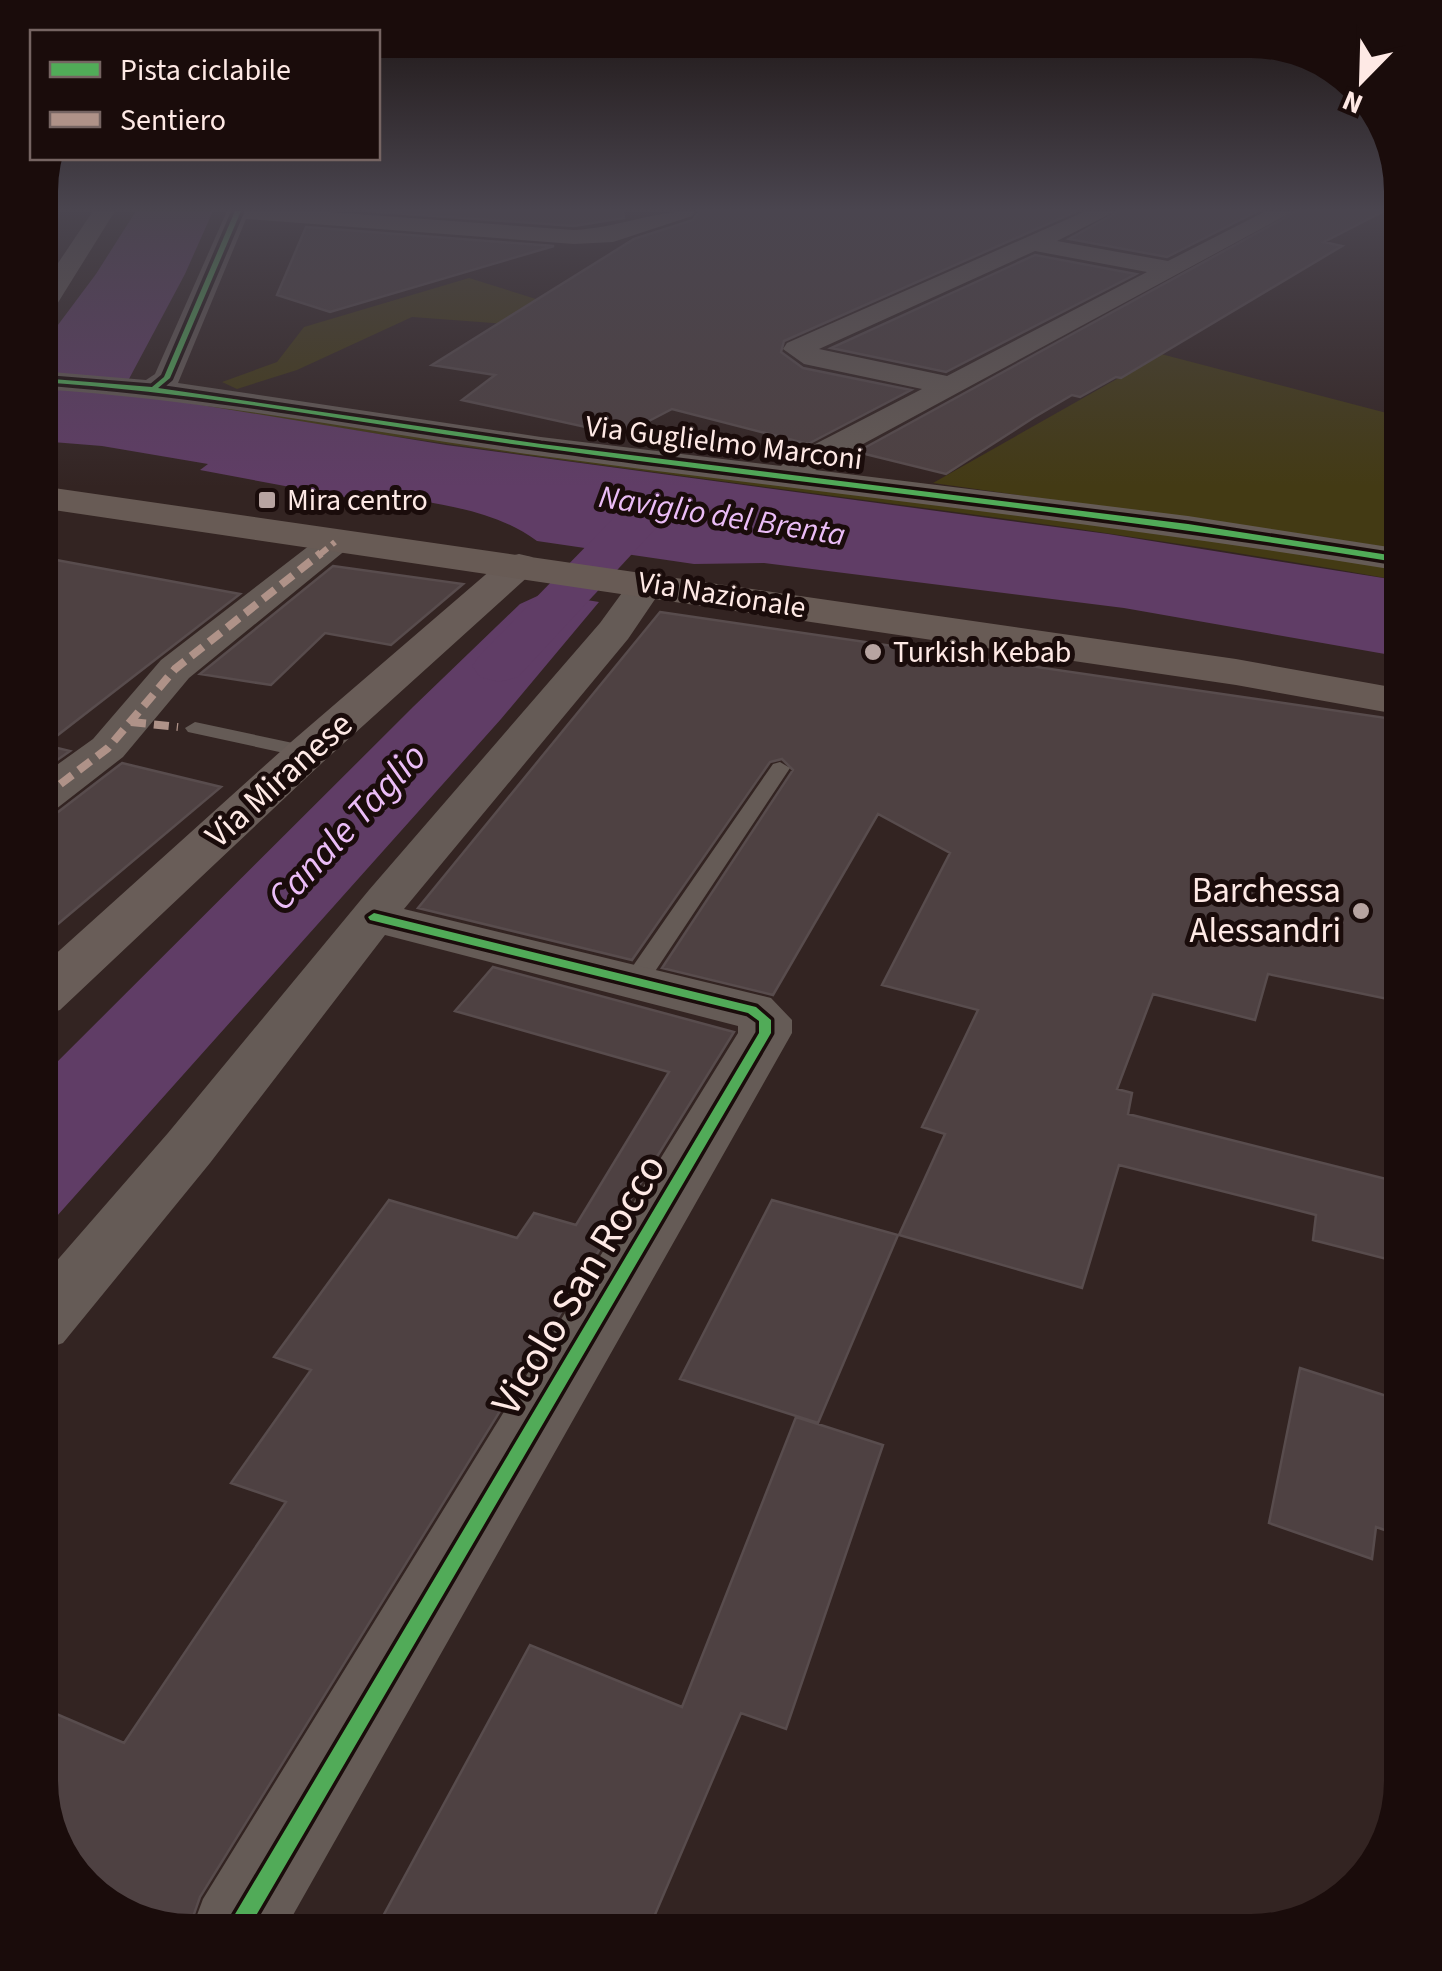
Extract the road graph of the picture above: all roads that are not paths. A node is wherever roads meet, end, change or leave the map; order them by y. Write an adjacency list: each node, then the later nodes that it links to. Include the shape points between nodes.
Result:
1 (199, 303): 6 (street, via 167,378)
2 (898, 303): 5 (street, via 797,349)
3 (1105, 303): 5 (street)
4 (58, 381): 6 (street, Via Guglielmo Marconi)
5 (948, 385): 7 (street)
6 (143, 386): 7 (street, Via Guglielmo Marconi)
7 (789, 476): 10 (street, Via Guglielmo Marconi)
8 (58, 500): 9 (main road, Via Nazionale)
9 (335, 542): 11 (main road, Via Nazionale); 14 (street, via 165,680)
10 (1384, 557)
11 (532, 567): 12 (main road, Via Nazionale); 16 (main road, Via Miranese)
12 (641, 582): 13 (main road, Via Nazionale); 19 (street, via 614,631)
13 (1384, 699)
14 (131, 722): 15 (street); 18 (street)
15 (187, 728): 16 (lane)
16 (308, 752): 20 (main road, Via Miranese)
17 (780, 768): 21 (lane)
18 (58, 786)
19 (374, 917): 21 (street, Vicolo San Rocco); 22 (street)
20 (58, 981)
21 (635, 982): 23 (street, Vicolo San Rocco, via 752,1010 765,1020 765,1033)
22 (58, 1304)
23 (246, 1913)

